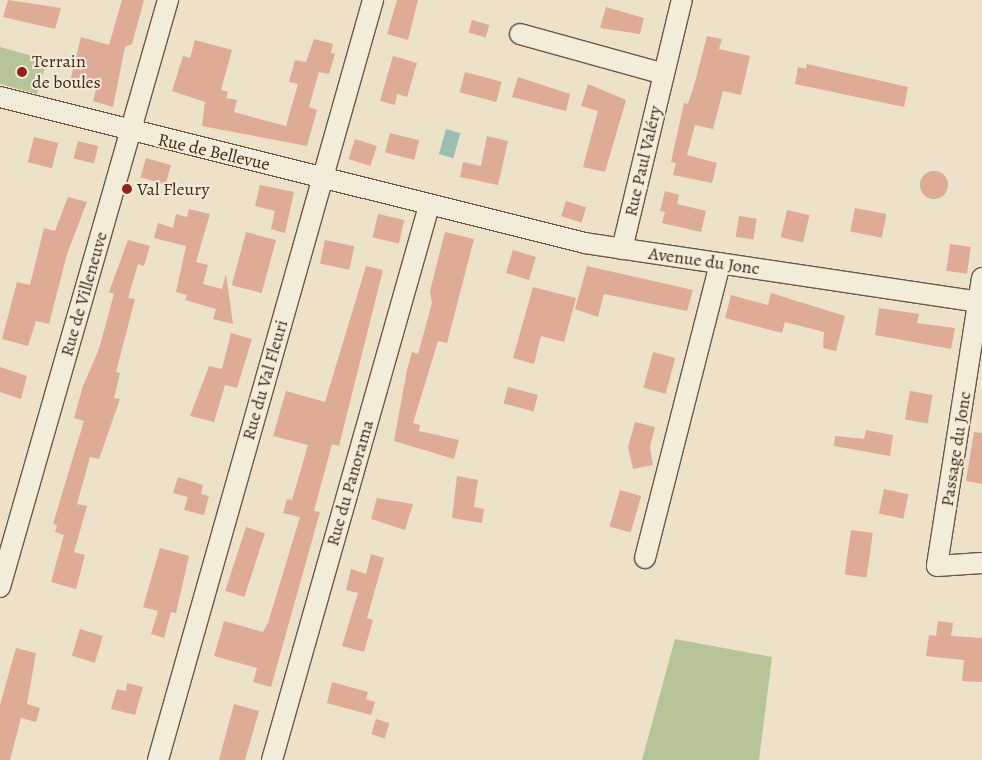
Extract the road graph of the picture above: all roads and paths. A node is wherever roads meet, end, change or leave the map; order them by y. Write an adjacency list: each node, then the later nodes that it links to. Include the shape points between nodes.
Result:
1 (168, 0): 7 (street, Rue de Villeneuve)
2 (373, 0): 8 (street, Rue du Val Fleuri)
3 (682, 0): 5 (street, Rue Paul Valéry)
4 (520, 34): 5 (street)
5 (664, 74): 10 (street, Rue Paul Valéry)
6 (0, 97): 7 (street, Rue de Bellevue)
7 (130, 132): 8 (street, Rue de Bellevue); 16 (street, Rue de Villeneuve)
8 (323, 178): 9 (street, Rue de Bellevue); 17 (street, Rue du Val Fleuri)
9 (429, 206): 10 (street, Avenue du Jonc); 18 (street, Rue du Panorama)
10 (622, 249): 11 (street, Avenue du Jonc)
11 (720, 263): 13 (street, Avenue du Jonc); 14 (street)
12 (982, 278): 13 (street, Passage du Jonc)
13 (981, 302): 15 (street, Passage du Jonc, via 937,566)
14 (645, 558)
15 (982, 563)
16 (0, 587)
17 (158, 760)
18 (272, 760)

